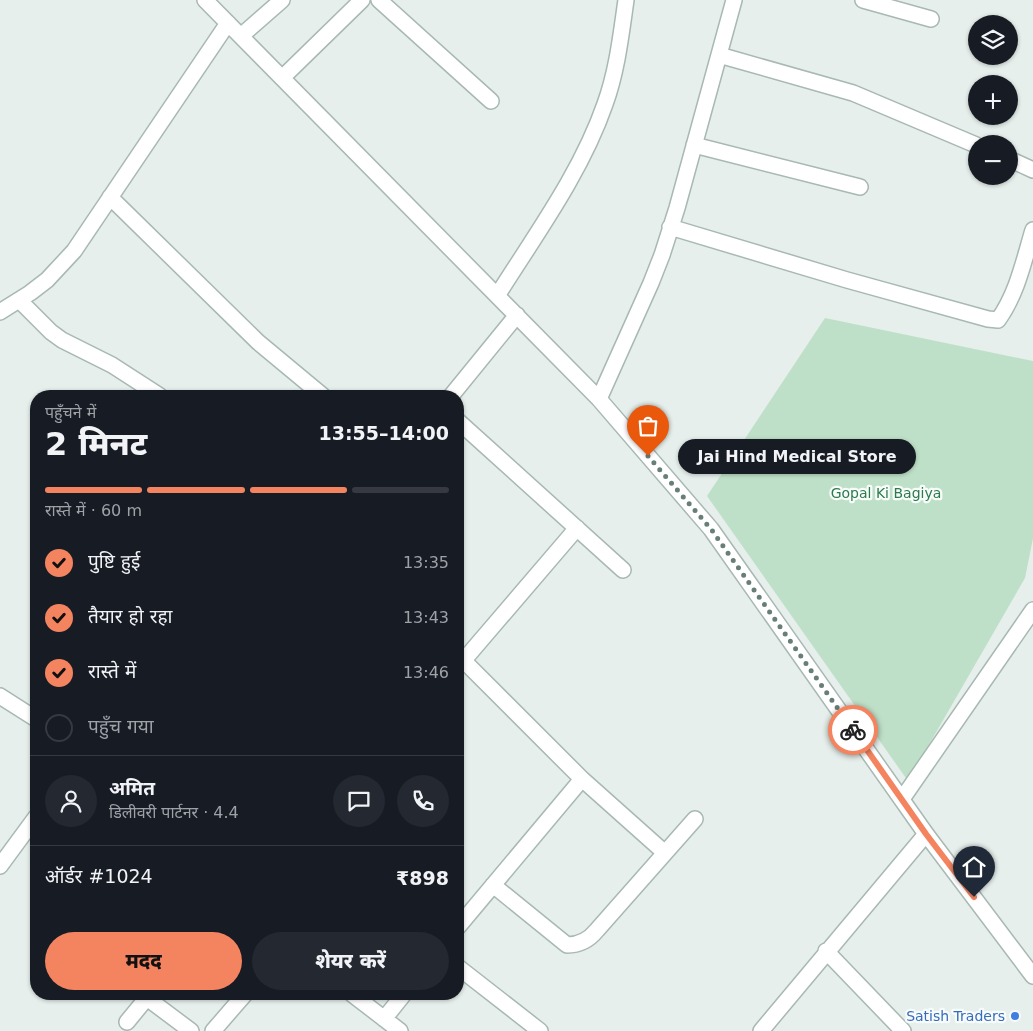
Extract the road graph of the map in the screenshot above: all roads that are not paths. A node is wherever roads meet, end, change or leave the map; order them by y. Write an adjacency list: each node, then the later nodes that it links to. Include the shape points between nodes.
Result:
1 (205, 0): 9 (street)
2 (282, 0): 10 (street)
3 (362, 0): 12 (street)
4 (379, 0): 13 (street)
5 (626, 0): 22 (street, via 614,75 594,131 567,185)
6 (734, 0): 11 (street)
7 (863, 0): 8 (street)
8 (931, 18)
9 (228, 23): 10 (street); 19 (street)
10 (241, 36): 12 (street)
11 (719, 54): 14 (street, via 853,92); 15 (street)
12 (282, 78): 22 (street)
13 (491, 101)
14 (968, 142)
15 (694, 146): 18 (street); 20 (street)
16 (1018, 163): 17 (street)
17 (1033, 170)
18 (860, 187)
19 (110, 198): 23 (street, via 74,250 46,280); 27 (street, via 258,342)
20 (670, 228): 21 (street, via 998,320 1016,285); 29 (street, via 651,283)
21 (1033, 230)
22 (497, 296): 25 (street)
23 (19, 300): 24 (street); 26 (street, via 62,340 112,365)
24 (0, 312)
25 (516, 315): 28 (street); 29 (street)
26 (151, 390)
27 (317, 390)
28 (456, 390)
29 (599, 398): 39 (street, via 711,529)
30 (464, 426): 31 (street)
31 (577, 528): 32 (street); 34 (street)
32 (623, 570)
33 (1033, 610): 39 (street)
34 (464, 658)
35 (464, 667): 38 (street)
36 (0, 696): 37 (street)
37 (30, 715)
38 (582, 779): 43 (street); 45 (street)
39 (902, 799): 42 (street)
40 (695, 819): 43 (street)
41 (30, 825): 44 (street)
42 (926, 834): 47 (street); 49 (street)
43 (665, 853): 45 (street, via 590,939 575,945 567,945)
44 (0, 866)
45 (493, 885): 46 (street)
46 (464, 920)
47 (826, 951): 61 (street); 62 (street)
48 (464, 972): 60 (street)
49 (1033, 976)
50 (146, 1000): 56 (street)
51 (154, 1000): 57 (street)
52 (240, 1000): 58 (street)
53 (360, 1000): 55 (street)
54 (399, 1000): 55 (street)
55 (384, 1019): 59 (street)
56 (127, 1022)
57 (190, 1031)
58 (213, 1031)
59 (400, 1031)
60 (540, 1031)
61 (760, 1031)
62 (903, 1031)

